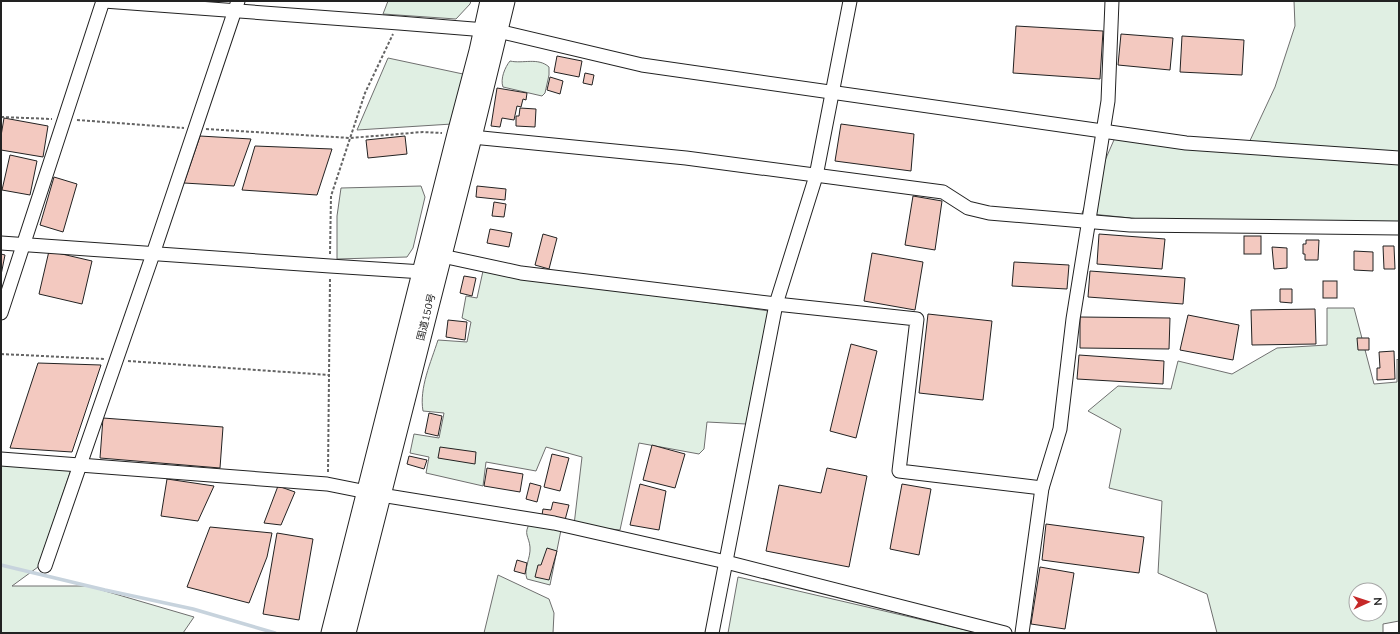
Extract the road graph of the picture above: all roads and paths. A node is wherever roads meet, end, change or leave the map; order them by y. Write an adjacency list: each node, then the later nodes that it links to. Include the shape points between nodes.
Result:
1 (104, 1): 6 (street); 11 (street)
2 (490, 1): 8 (highway, 国道150号)
3 (505, 1): 8 (highway, 国道150号)
4 (850, 1): 9 (street)
5 (1112, 1): 13 (street, via 1108,102)
6 (236, 6): 7 (street); 12 (street)
7 (399, 23): 8 (street); 15 (path, via 365,93)
8 (491, 31): 9 (street, via 642,65); 14 (highway, 国道150号, via 480,51)
9 (833, 92): 13 (street); 17 (street)
10 (1, 117): 11 (path)
11 (65, 119): 12 (path); 21 (street)
12 (195, 129): 15 (path); 22 (street)
13 (1102, 131): 16 (street, via 1186,143); 18 (street)
14 (464, 136): 15 (path, via 423,132); 17 (street, via 686,158); 23 (highway, 国道150号); 25 (highway, 国道150号)
15 (350, 138): 24 (path, via 331,196)
16 (1399, 158)
17 (816, 176): 18 (street, via 943,192 968,208 989,214); 26 (street)
18 (1088, 222): 19 (street, via 1130,225); 34 (street, via 1060,429)
19 (1399, 228)
20 (1, 243): 21 (street)
21 (24, 245): 22 (street); 27 (street)
22 (153, 254): 24 (street); 29 (street)
23 (442, 256): 26 (street, via 521,273); 35 (highway, 国道150号)
24 (330, 266): 25 (street); 30 (path)
25 (422, 272): 35 (highway, 国道150号)
26 (776, 304): 34 (street, via 917,319 899,471); 36 (street)
27 (1, 313)
28 (1, 354): 29 (path)
29 (116, 360): 30 (path); 32 (street)
30 (329, 376): 33 (path)
31 (1, 459): 32 (street)
32 (81, 465): 33 (street); 37 (street)
33 (328, 484): 35 (street)
34 (1042, 488): 42 (street)
35 (374, 494): 36 (street, via 554,523); 38 (highway, 国道150号); 39 (highway, 国道150号)
36 (726, 562): 40 (street); 41 (street)
37 (46, 566)
38 (331, 633)
39 (346, 633)
40 (712, 633)
41 (1005, 633)
42 (1022, 633)

